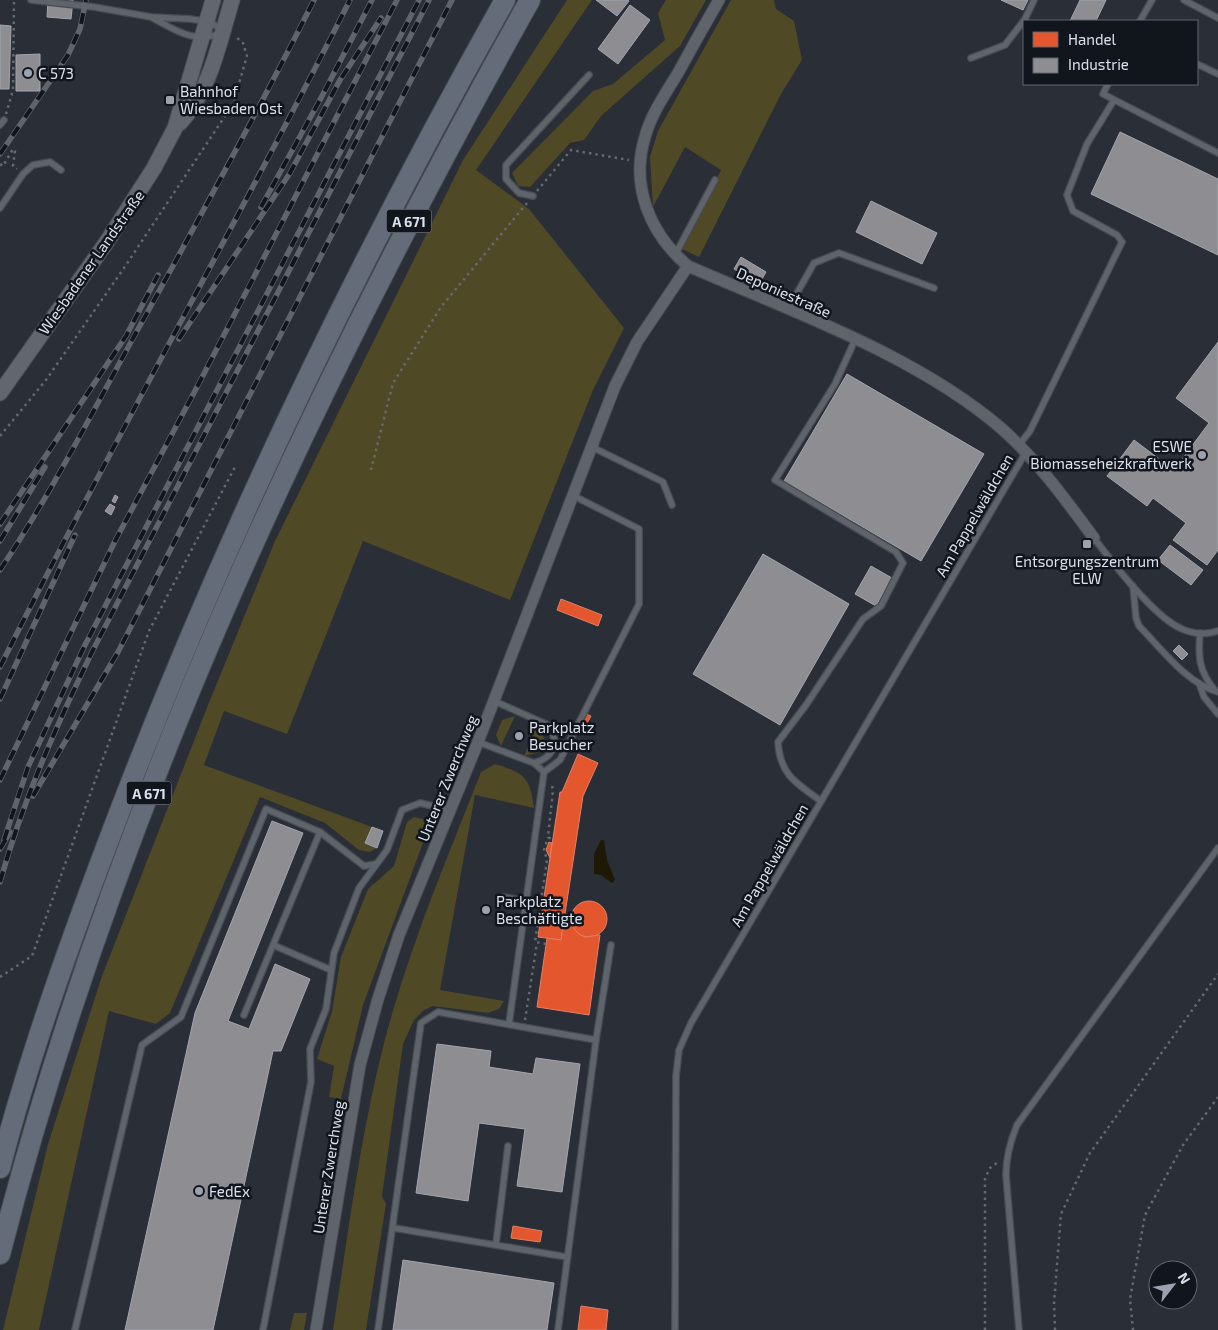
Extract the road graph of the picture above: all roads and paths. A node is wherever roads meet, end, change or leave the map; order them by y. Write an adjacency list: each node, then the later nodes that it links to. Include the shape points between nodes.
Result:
1 (14, 0): 25 (path, via 13,90)
2 (31, 0): 11 (lane)
3 (213, 0): 15 (main road, Wiesbadener Landstraße)
4 (232, 0): 17 (main road, Wiesbadener Landstraße)
5 (505, 0): 84 (highway, A 671, via 380,228 324,339 194,626 88,896 27,1076)
6 (530, 0): 87 (highway, A 671, via 398,240 344,348 214,635 162,759 73,1004 41,1100)
7 (719, 0): 29 (street, Deponiestraße, via 649,125)
8 (1034, 0): 13 (lane)
9 (1152, 0): 14 (lane)
10 (1184, 0): 12 (lane)
11 (151, 17): 15 (lane); 18 (lane)
12 (1218, 18)
13 (1024, 20)
14 (1141, 20)
15 (207, 21): 17 (lane); 18 (main road, Wiesbadener Landstraße)
16 (1023, 22): 19 (lane, via 1005,45)
17 (223, 32): 18 (lane); 26 (main road, Wiesbadener Landstraße, via 206,82); 43 (path, via 238,37 247,56 233,104 46,380)
18 (202, 39): 26 (main road, Wiesbadener Landstraße)
19 (971, 58)
20 (1198, 64): 21 (lane)
21 (1218, 74)
22 (590, 75): 35 (lane, via 506,165 506,179 519,193)
23 (1108, 85): 24 (lane, via 1103,94)
24 (1114, 100): 27 (lane); 45 (lane, Am Pappelwäldchen, via 1087,144 1067,195 1074,211 1122,242)
25 (2, 122)
26 (175, 128): 42 (main road, Wiesbadener Landstraße, via 145,184)
27 (1218, 153)
28 (6, 161): 30 (path, via 3,166); 31 (path); 31 (path, via 13,149 16,151)
29 (640, 162): 35 (path, via 571,150); 37 (street, Deponiestraße, via 646,208 658,234)
30 (0, 164)
31 (13, 166): 33 (path)
32 (61, 170): 33 (lane, via 50,162 33,165)
33 (23, 174): 36 (lane)
34 (715, 180): 37 (lane)
35 (533, 196): 47 (path, via 440,307 393,383)
36 (0, 208)
37 (675, 254): 38 (street, Deponiestraße)
38 (688, 266): 40 (street, Deponiestraße); 44 (street, Unterer Zwerchweg, via 637,342 615,386)
39 (934, 288): 40 (lane, via 839,253 814,263)
40 (788, 310): 41 (street, Deponiestraße)
41 (855, 340): 45 (street, Deponiestraße, via 939,383 982,413); 61 (lane, via 835,384 775,480 896,552 903,563 881,606 864,619 778,742 784,770 792,780)
42 (0, 392)
43 (0, 436)
44 (592, 447): 48 (street, Unterer Zwerchweg); 49 (lane, via 663,482)
45 (1022, 449): 50 (street, Deponiestraße, via 1050,479); 61 (lane, Am Pappelwäldchen)
46 (236, 465): 76 (path, via 149,631 32,956)
47 (371, 470)
48 (574, 496): 56 (street, Unterer Zwerchweg); 60 (lane, via 639,529 639,604 560,760)
49 (672, 505)
50 (1094, 538): 51 (lane)
51 (1133, 586): 53 (lane, via 1173,625); 54 (lane, via 1139,626)
52 (1218, 631): 53 (lane)
53 (1200, 633): 55 (lane, via 1200,666 1206,680)
54 (1199, 683): 55 (lane); 57 (lane, via 1204,697)
55 (1217, 692)
56 (494, 700): 58 (street, Unterer Zwerchweg); 59 (lane, via 541,720 553,732 554,749 542,761)
57 (1218, 714)
58 (478, 742): 59 (lane); 62 (street, Unterer Zwerchweg)
59 (534, 763): 60 (lane)
60 (544, 772): 64 (path, via 554,790); 69 (lane)
61 (821, 801): 94 (lane, Am Pappelwäldchen, via 691,1023 679,1050 676,1076)
62 (451, 810): 67 (lane, via 420,803 402,810 387,850); 91 (street, Unterer Zwerchweg, via 399,935 360,1065)
63 (320, 832): 67 (lane, via 364,866); 72 (lane); 89 (lane, via 266,808 181,1017 142,1045)
64 (548, 837): 65 (path); 70 (path, via 544,850 547,860)
65 (553, 840)
66 (1218, 848): 83 (lane, via 1017,1125)
67 (376, 864): 74 (lane, via 359,888 334,953)
68 (502, 897): 69 (lane)
69 (527, 901): 78 (lane)
70 (537, 942): 71 (path); 79 (path)
71 (546, 944)
72 (273, 945): 74 (lane); 77 (lane)
73 (611, 945): 80 (lane)
74 (331, 970): 90 (lane, via 326,1009 310,1049 311,1082)
75 (1218, 974): 97 (path, via 1090,1153 1061,1214)
76 (0, 977)
77 (244, 1016)
78 (509, 1024): 79 (lane); 85 (lane, via 438,1012 420,1023)
79 (524, 1026): 80 (lane)
80 (596, 1040): 88 (lane)
81 (1218, 1097): 98 (path, via 1182,1144 1145,1215 1130,1299)
82 (508, 1146): 86 (lane)
83 (1006, 1158): 95 (path, via 990,1168 986,1178); 96 (lane)
84 (0, 1168)
85 (394, 1228): 86 (lane); 92 (lane)
86 (496, 1244): 88 (lane)
87 (0, 1254)
88 (567, 1257): 93 (lane)
89 (75, 1330)
90 (263, 1330)
91 (316, 1330)
92 (378, 1330)
93 (558, 1330)
94 (675, 1330)
95 (985, 1330)
96 (1020, 1330)
97 (1055, 1330)
98 (1133, 1330)

